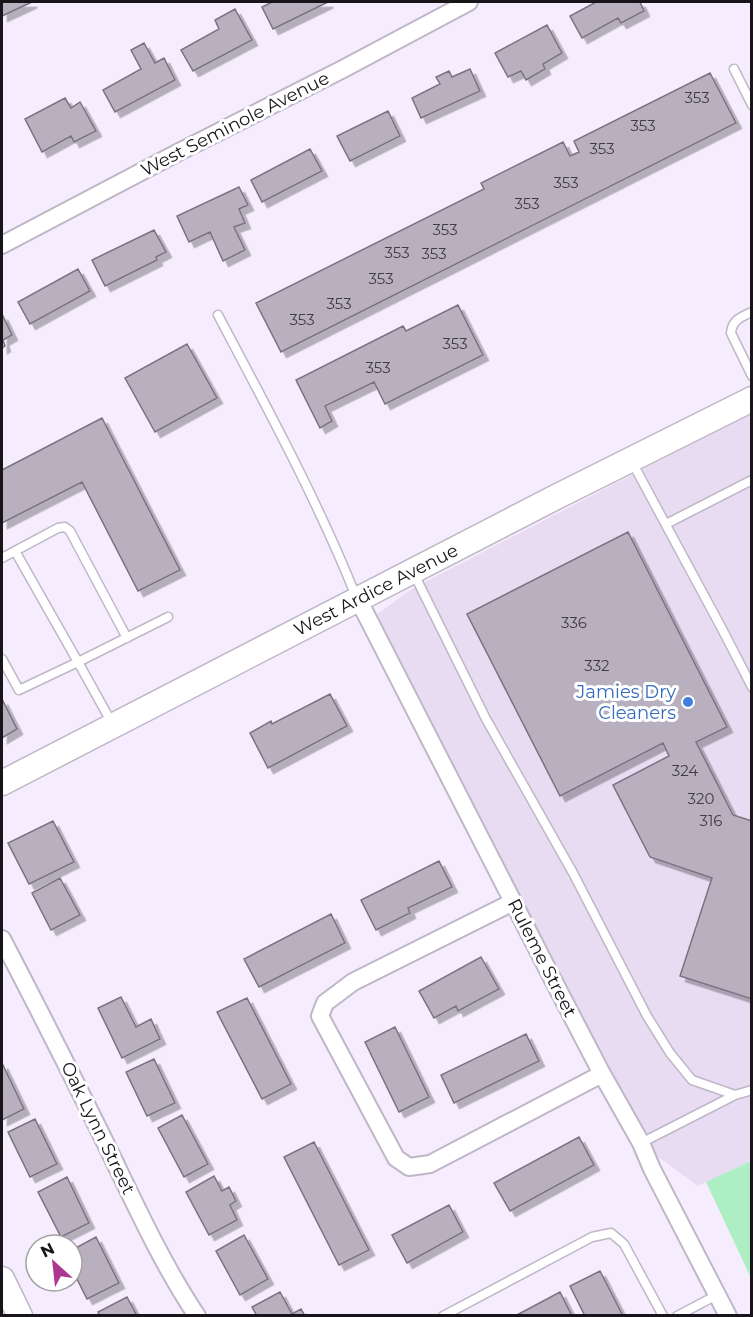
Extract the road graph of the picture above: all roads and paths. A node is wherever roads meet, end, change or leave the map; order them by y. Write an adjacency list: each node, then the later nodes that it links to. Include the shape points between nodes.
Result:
1 (469, 2): 4 (street, West Seminole Avenue)
2 (734, 69): 3 (lane)
3 (752, 105)
4 (2, 245)
5 (752, 312): 7 (lane, via 736,319 731,333)
6 (218, 315): 15 (lane, via 282,437)
7 (752, 376)
8 (752, 399): 9 (street, West Ardice Avenue)
9 (631, 460): 11 (lane); 14 (street, West Ardice Avenue)
10 (752, 480): 11 (lane)
11 (666, 524): 20 (lane)
12 (15, 551): 13 (lane); 17 (lane, via 65,526); 19 (lane)
13 (2, 558)
14 (413, 570): 15 (street, West Ardice Avenue); 27 (lane, via 486,719 573,873 647,1016 692,1080)
15 (358, 599): 21 (street, West Ardice Avenue); 23 (street, Ruleme Street)
16 (168, 617): 17 (lane)
17 (127, 638): 19 (lane)
18 (2, 659): 19 (lane, via 19,690)
19 (78, 662): 21 (lane)
20 (752, 687)
21 (114, 725): 22 (street, West Ardice Avenue)
22 (2, 783)
23 (513, 902): 25 (street, Ruleme Street); 25 (street, via 352,982 325,1004 320,1016 396,1158 409,1167 430,1164)
24 (2, 939): 32 (street, Oak Lynn Street, via 129,1193)
25 (602, 1074): 28 (street, Ruleme Street)
26 (752, 1090): 27 (lane)
27 (735, 1095): 28 (lane)
28 (641, 1143): 30 (street, Ruleme Street)
29 (2, 1280): 31 (street)
30 (717, 1295): 35 (lane); 36 (street, Ruleme Street)
31 (20, 1316)
32 (197, 1316)
33 (443, 1316): 34 (lane, via 592,1237 611,1233 624,1244)
34 (663, 1316)
35 (677, 1316)
36 (728, 1316)

